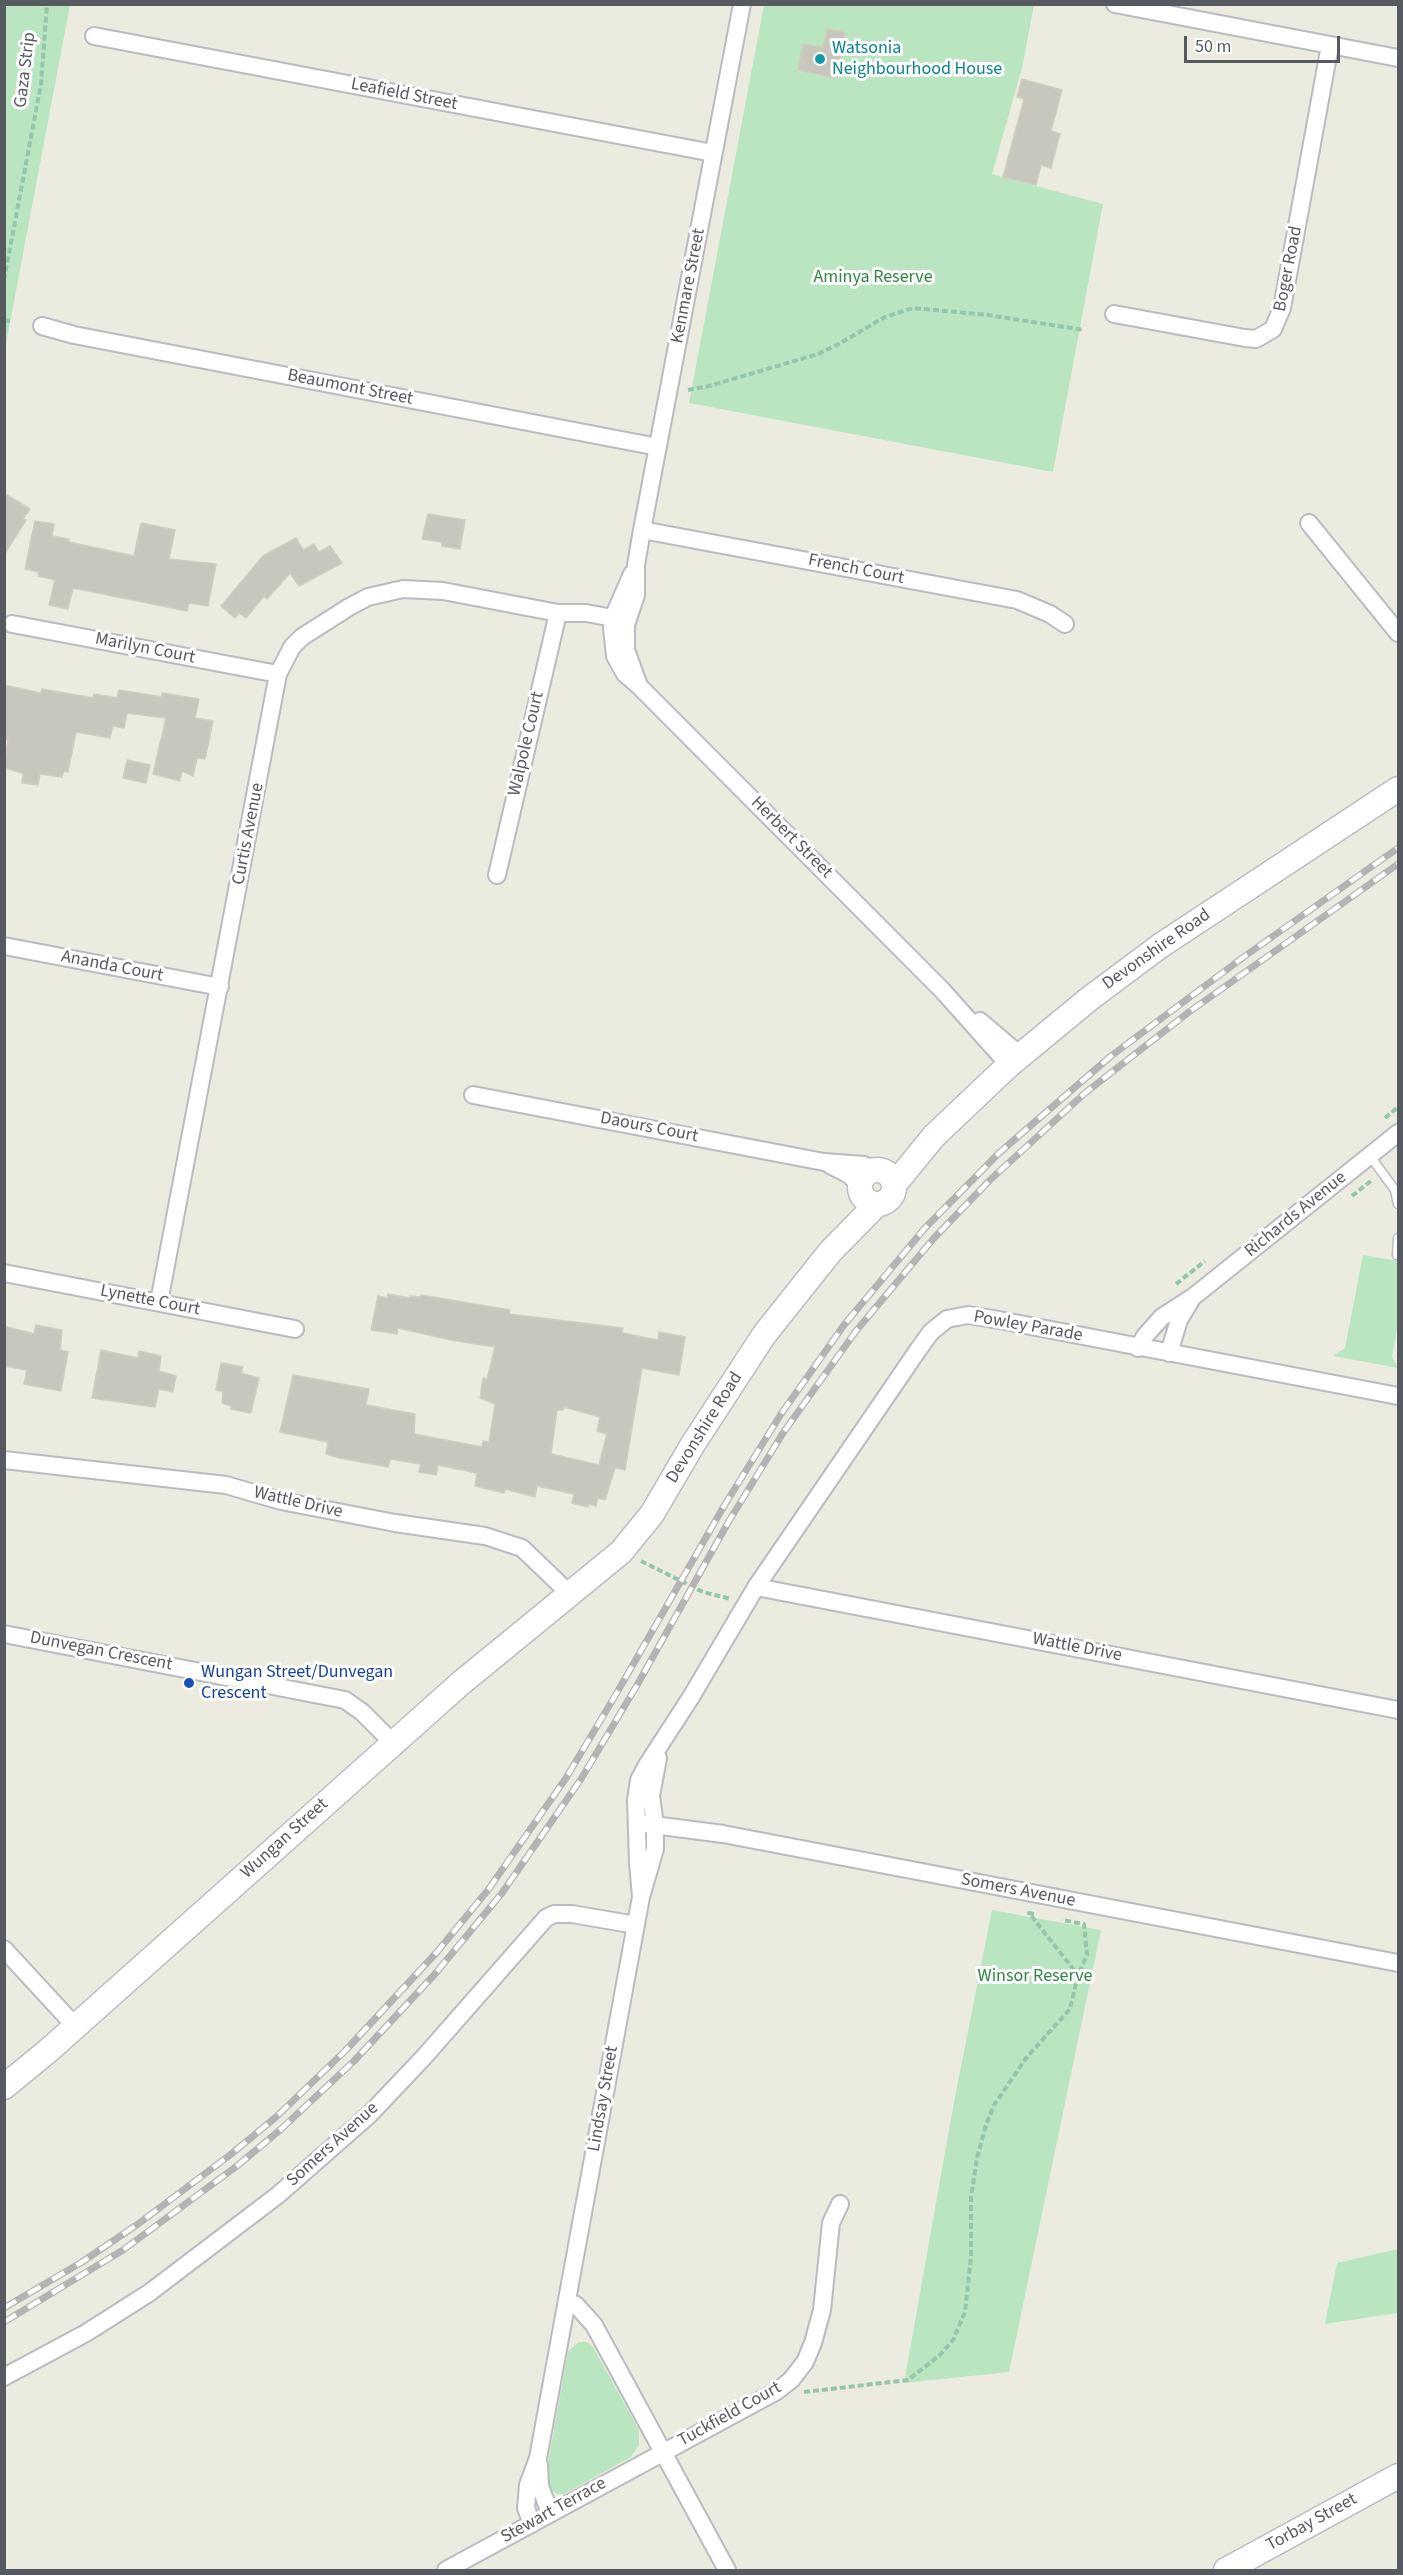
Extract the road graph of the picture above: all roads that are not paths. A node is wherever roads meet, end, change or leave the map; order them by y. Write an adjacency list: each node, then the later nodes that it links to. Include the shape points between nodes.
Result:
1 (1114, 4): 4 (street)
2 (742, 5): 6 (street, Kenmare Street)
3 (94, 36): 6 (street, Leafield Street)
4 (1330, 45): 5 (street); 7 (street, Boger Road, via 1282,308 1273,329 1256,339 1245,338)
5 (1398, 58)
6 (713, 153): 9 (street, Kenmare Street)
7 (1114, 314)
8 (42, 326): 9 (street, Beaumont Street)
9 (658, 447): 11 (street, Kenmare Street)
10 (1308, 523): 16 (street)
11 (642, 530): 14 (street, Kenmare Street, via 636,595); 15 (street, French Court, via 1017,600)
12 (558, 613): 14 (street, Curtis Avenue, via 586,613); 17 (street, Curtis Avenue, via 424,589 384,592 349,607 302,637 284,658); 19 (street, Walpole Court)
13 (12, 624): 17 (street, Marilyn Court)
14 (617, 624): 22 (street, Herbert Street, via 639,686)
15 (1065, 624)
16 (1398, 633)
17 (278, 674): 21 (street, Curtis Avenue)
18 (1398, 789): 22 (street, Devonshire Road, via 1160,946)
19 (497, 875)
20 (4, 946): 21 (street, Ananda Court)
21 (220, 987): 32 (street, Curtis Avenue)
22 (1014, 1060): 26 (street, Devonshire Road, via 934,1136)
23 (473, 1095): 26 (street, Daours Court, via 824,1162)
24 (1398, 1133): 25 (street, Richards Avenue)
25 (1370, 1156): 27 (lane, via 1395,1190); 31 (street, Richards Avenue)
26 (874, 1184): 39 (street, Devonshire Road, via 830,1251 764,1335 652,1514 621,1552)
27 (1398, 1204)
28 (1398, 1238): 29 (lane)
29 (1398, 1255)
30 (4, 1273): 32 (street, Lynette Court)
31 (1193, 1297): 34 (street, Richards Avenue, via 1162,1317); 35 (street, Richards Avenue, via 1179,1320)
32 (159, 1302): 33 (street, Lynette Court)
33 (295, 1329)
34 (1138, 1348): 35 (street, Powley Parade); 38 (street, Powley Parade, via 978,1317 947,1319 918,1350)
35 (1168, 1353): 36 (street, Powley Parade)
36 (1398, 1396)
37 (4, 1460): 39 (street, Wattle Drive, via 226,1485 281,1502 485,1536 522,1548)
38 (756, 1587): 41 (street, Wattle Drive); 43 (street, Lindsay Street)
39 (571, 1595): 42 (street, Wungan Street)
40 (4, 1634): 42 (street, Dunvegan Crescent, via 345,1700)
41 (1398, 1710)
42 (393, 1743): 50 (street, Wungan Street)
43 (661, 1745): 44 (street, Lindsay Street, via 639,1780); 45 (street, Lindsay Street, via 651,1796)
44 (637, 1823): 45 (street, Somers Avenue); 46 (street, Lindsay Street)
45 (655, 1825): 46 (street, Lindsay Street, via 651,1867); 49 (street, Somers Avenue, via 723,1834)
46 (641, 1897): 47 (street, Lindsay Street)
47 (636, 1925): 53 (street, Lindsay Street); 54 (street, Somers Avenue, via 572,1914 546,1918 369,2115 278,2195 133,2303)
48 (4, 1949): 50 (street)
49 (1398, 1963)
50 (75, 2026): 51 (street, Wungan Street)
51 (4, 2087)
52 (840, 2204): 55 (street, Tuckfield Court, via 831,2223 822,2310 805,2362 777,2391)
53 (567, 2301): 55 (street, via 590,2319); 56 (street, Lindsay Street)
54 (4, 2377)
55 (663, 2451): 58 (street, Stewart Terrace); 61 (street)
56 (538, 2458): 58 (street, Lindsay Street, via 540,2486); 59 (street, Lindsay Street, via 526,2498)
57 (1398, 2476): 62 (street, Torbay Street)
58 (550, 2513): 59 (street, Stewart Terrace)
59 (532, 2524): 60 (street, Stewart Terrace)
60 (446, 2571)
61 (727, 2571)
62 (1226, 2571)

